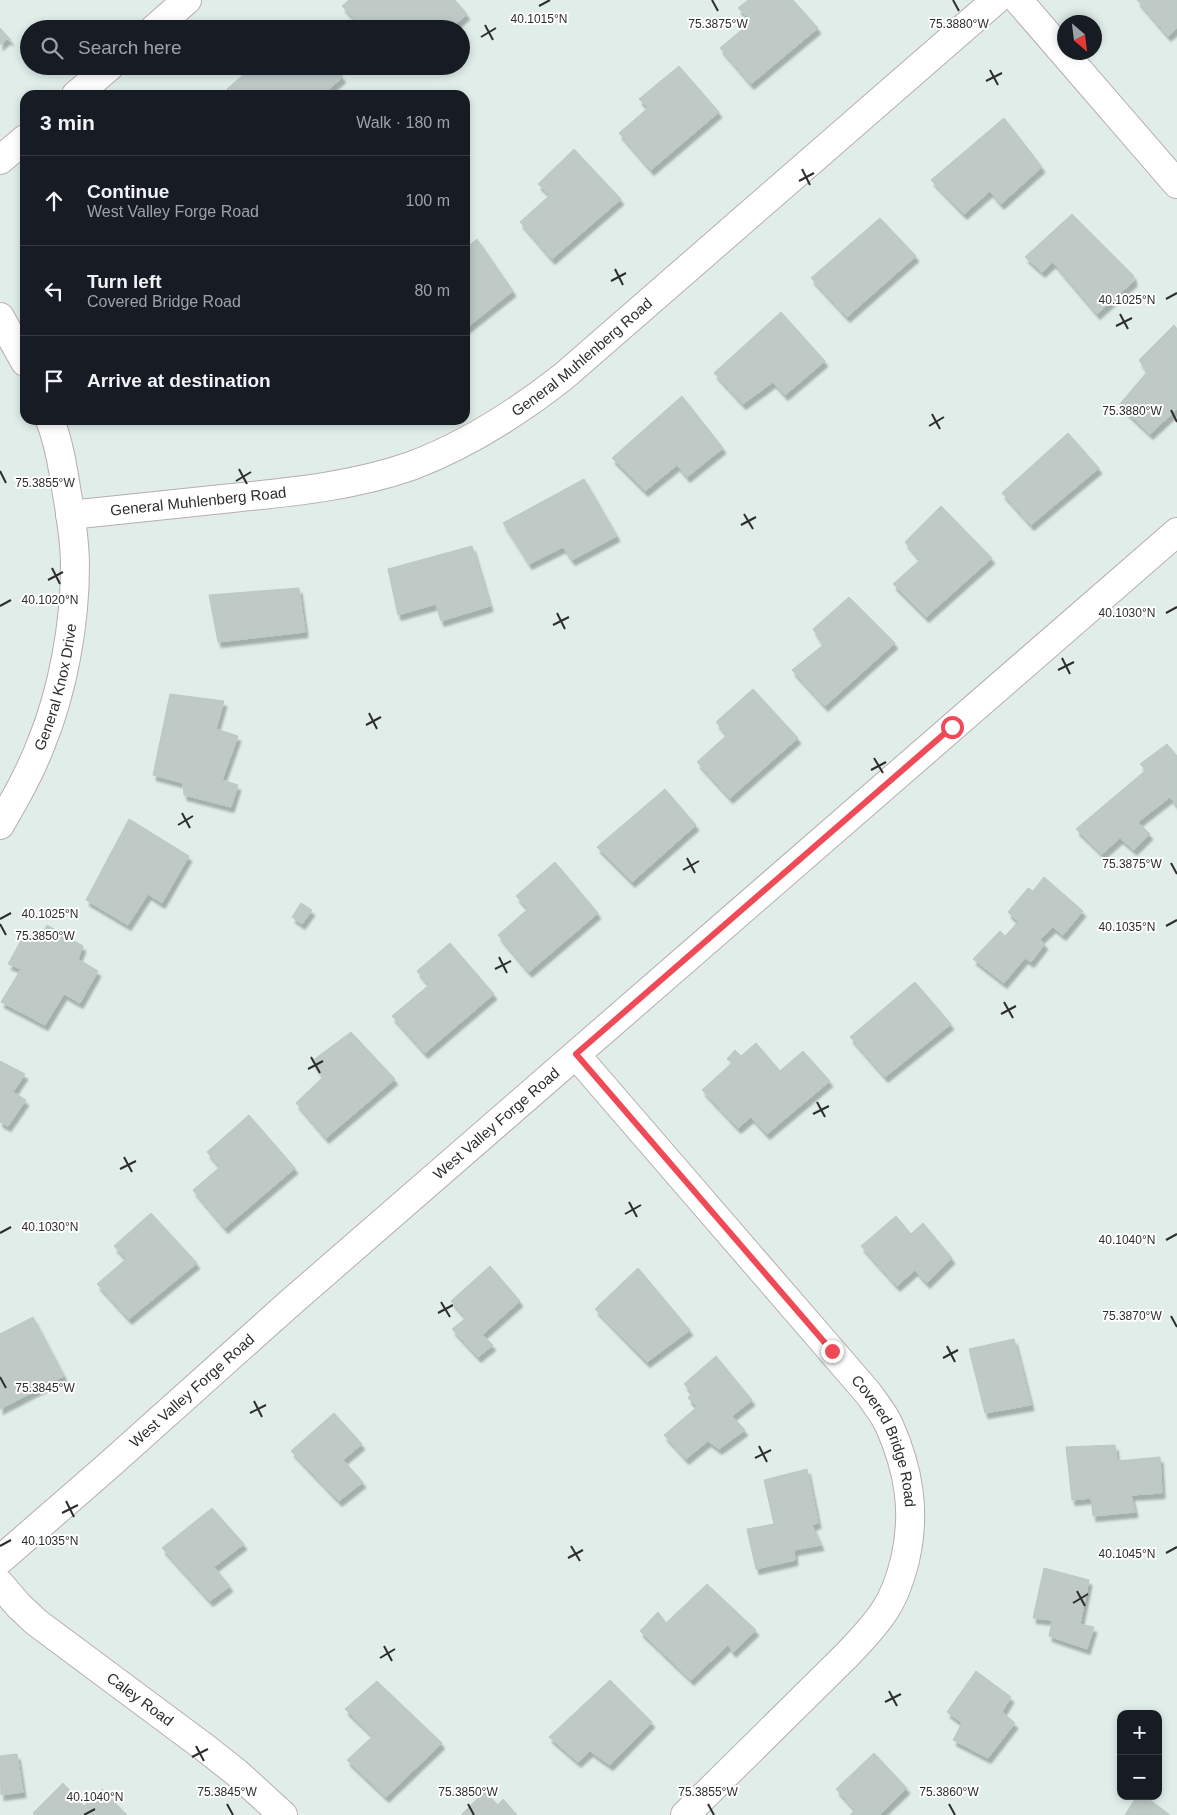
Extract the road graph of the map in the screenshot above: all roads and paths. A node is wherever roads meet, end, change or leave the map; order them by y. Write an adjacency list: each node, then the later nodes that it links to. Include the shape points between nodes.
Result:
1 (187, 0): 4 (street)
2 (996, 0): 13 (street, General Muhlenberg Road, via 564,376 529,404 492,427 411,466 368,478 283,493)
3 (1018, 0): 9 (street)
4 (164, 20)
5 (99, 75): 6 (street)
6 (82, 90)
7 (20, 143): 8 (street)
8 (0, 160)
9 (1177, 184)
10 (0, 318): 11 (street)
11 (20, 353)
12 (51, 425): 13 (street, General Knox Drive)
13 (70, 515): 15 (street, General Knox Drive, via 75,565 72,610 56,699 24,784)
14 (1177, 532): 16 (street, West Valley Forge Road)
15 (0, 825)
16 (576, 1054): 17 (street, West Valley Forge Road); 20 (street, Covered Bridge Road, via 868,1393 888,1424 903,1461 911,1498 910,1536 901,1575 886,1608 848,1654)
17 (0, 1560)
18 (0, 1584): 19 (street, Caley Road, via 36,1622 238,1773)
19 (283, 1815)
20 (685, 1815)

